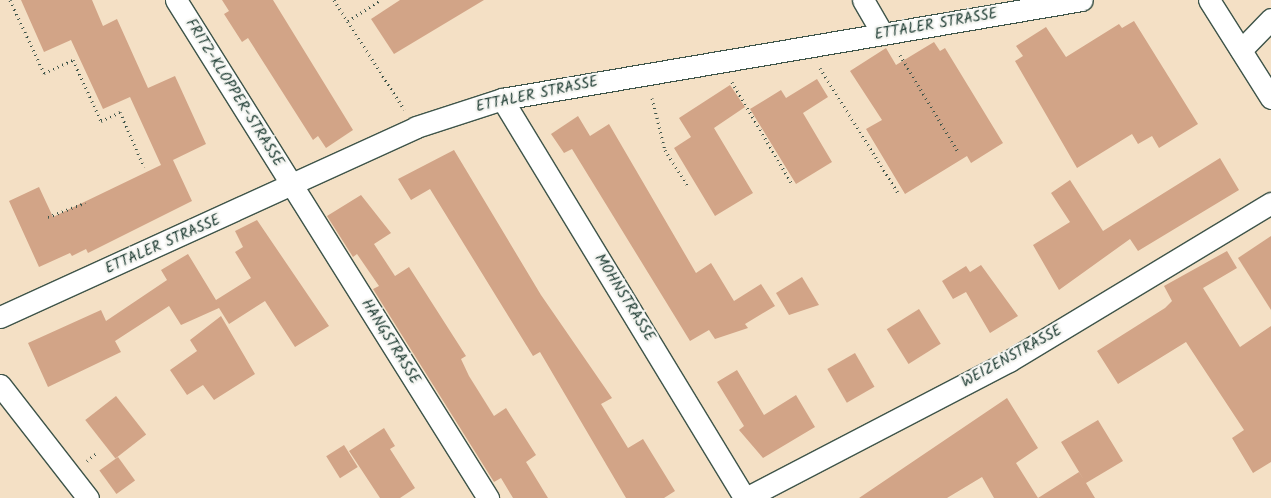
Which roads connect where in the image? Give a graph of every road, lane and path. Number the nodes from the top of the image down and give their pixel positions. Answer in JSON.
{"nodes":[{"id":1,"x":10,"y":0,"type":"edge"},
{"id":2,"x":176,"y":0,"type":"edge"},
{"id":3,"x":334,"y":0,"type":"edge"},
{"id":4,"x":380,"y":0,"type":"edge"},
{"id":5,"x":863,"y":0,"type":"edge"},
{"id":6,"x":1082,"y":0,"type":"edge"},
{"id":7,"x":1209,"y":0,"type":"edge"},
{"id":8,"x":1271,"y":19,"type":"edge"},
{"id":9,"x":348,"y":21,"type":"junction"},
{"id":10,"x":885,"y":33,"type":"junction"},
{"id":11,"x":808,"y":48,"type":"junction"},
{"id":12,"x":1241,"y":50,"type":"junction"},
{"id":13,"x":720,"y":62,"type":"junction"},
{"id":14,"x":646,"y":74,"type":"junction"},
{"id":15,"x":1271,"y":98,"type":"edge"},
{"id":16,"x":502,"y":99,"type":"junction"},
{"id":17,"x":416,"y":127,"type":"junction"},
{"id":18,"x":958,"y":150,"type":"dead end"},
{"id":19,"x":144,"y":167,"type":"dead end"},
{"id":20,"x":791,"y":182,"type":"dead end"},
{"id":21,"x":292,"y":186,"type":"junction"},
{"id":22,"x":688,"y":186,"type":"dead end"},
{"id":23,"x":898,"y":193,"type":"dead end"},
{"id":24,"x":85,"y":203,"type":"dead end"},
{"id":25,"x":1271,"y":203,"type":"edge"},
{"id":26,"x":48,"y":217,"type":"dead end"},
{"id":27,"x":0,"y":317,"type":"edge"},
{"id":28,"x":0,"y":385,"type":"edge"},
{"id":29,"x":88,"y":498,"type":"edge"},
{"id":30,"x":488,"y":498,"type":"edge"},
{"id":31,"x":746,"y":498,"type":"edge"}],
"edges":[{"from":1,"to":19,"type":"path"},
{"from":2,"to":21,"type":"street","name":"FRITZ-KLOPPER-STRASSE"},
{"from":3,"to":9,"type":"path"},
{"from":4,"to":9,"type":"path"},
{"from":5,"to":10,"type":"street"},
{"from":6,"to":10,"type":"street","name":"ETTALER STRASSE"},
{"from":7,"to":12,"type":"street"},
{"from":8,"to":12,"type":"street"},
{"from":9,"to":17,"type":"path"},
{"from":10,"to":11,"type":"street","name":"ETTALER STRASSE"},
{"from":10,"to":18,"type":"path"},
{"from":11,"to":13,"type":"street","name":"ETTALER STRASSE"},
{"from":11,"to":23,"type":"path"},
{"from":12,"to":15,"type":"street"},
{"from":13,"to":14,"type":"street","name":"ETTALER STRASSE"},
{"from":13,"to":20,"type":"path"},
{"from":14,"to":16,"type":"street","name":"ETTALER STRASSE"},
{"from":14,"to":22,"type":"path"},
{"from":16,"to":17,"type":"street","name":"ETTALER STRASSE"},
{"from":16,"to":31,"type":"street","name":"MOHNSTRASSE"},
{"from":17,"to":21,"type":"street","name":"ETTALER STRASSE"},
{"from":21,"to":27,"type":"street","name":"ETTALER STRASSE"},
{"from":21,"to":30,"type":"street","name":"HANGSTRASSE"},
{"from":24,"to":26,"type":"path"},
{"from":25,"to":31,"type":"street","name":"WEIZENSTRASSE"},
{"from":28,"to":29,"type":"street"}]}
